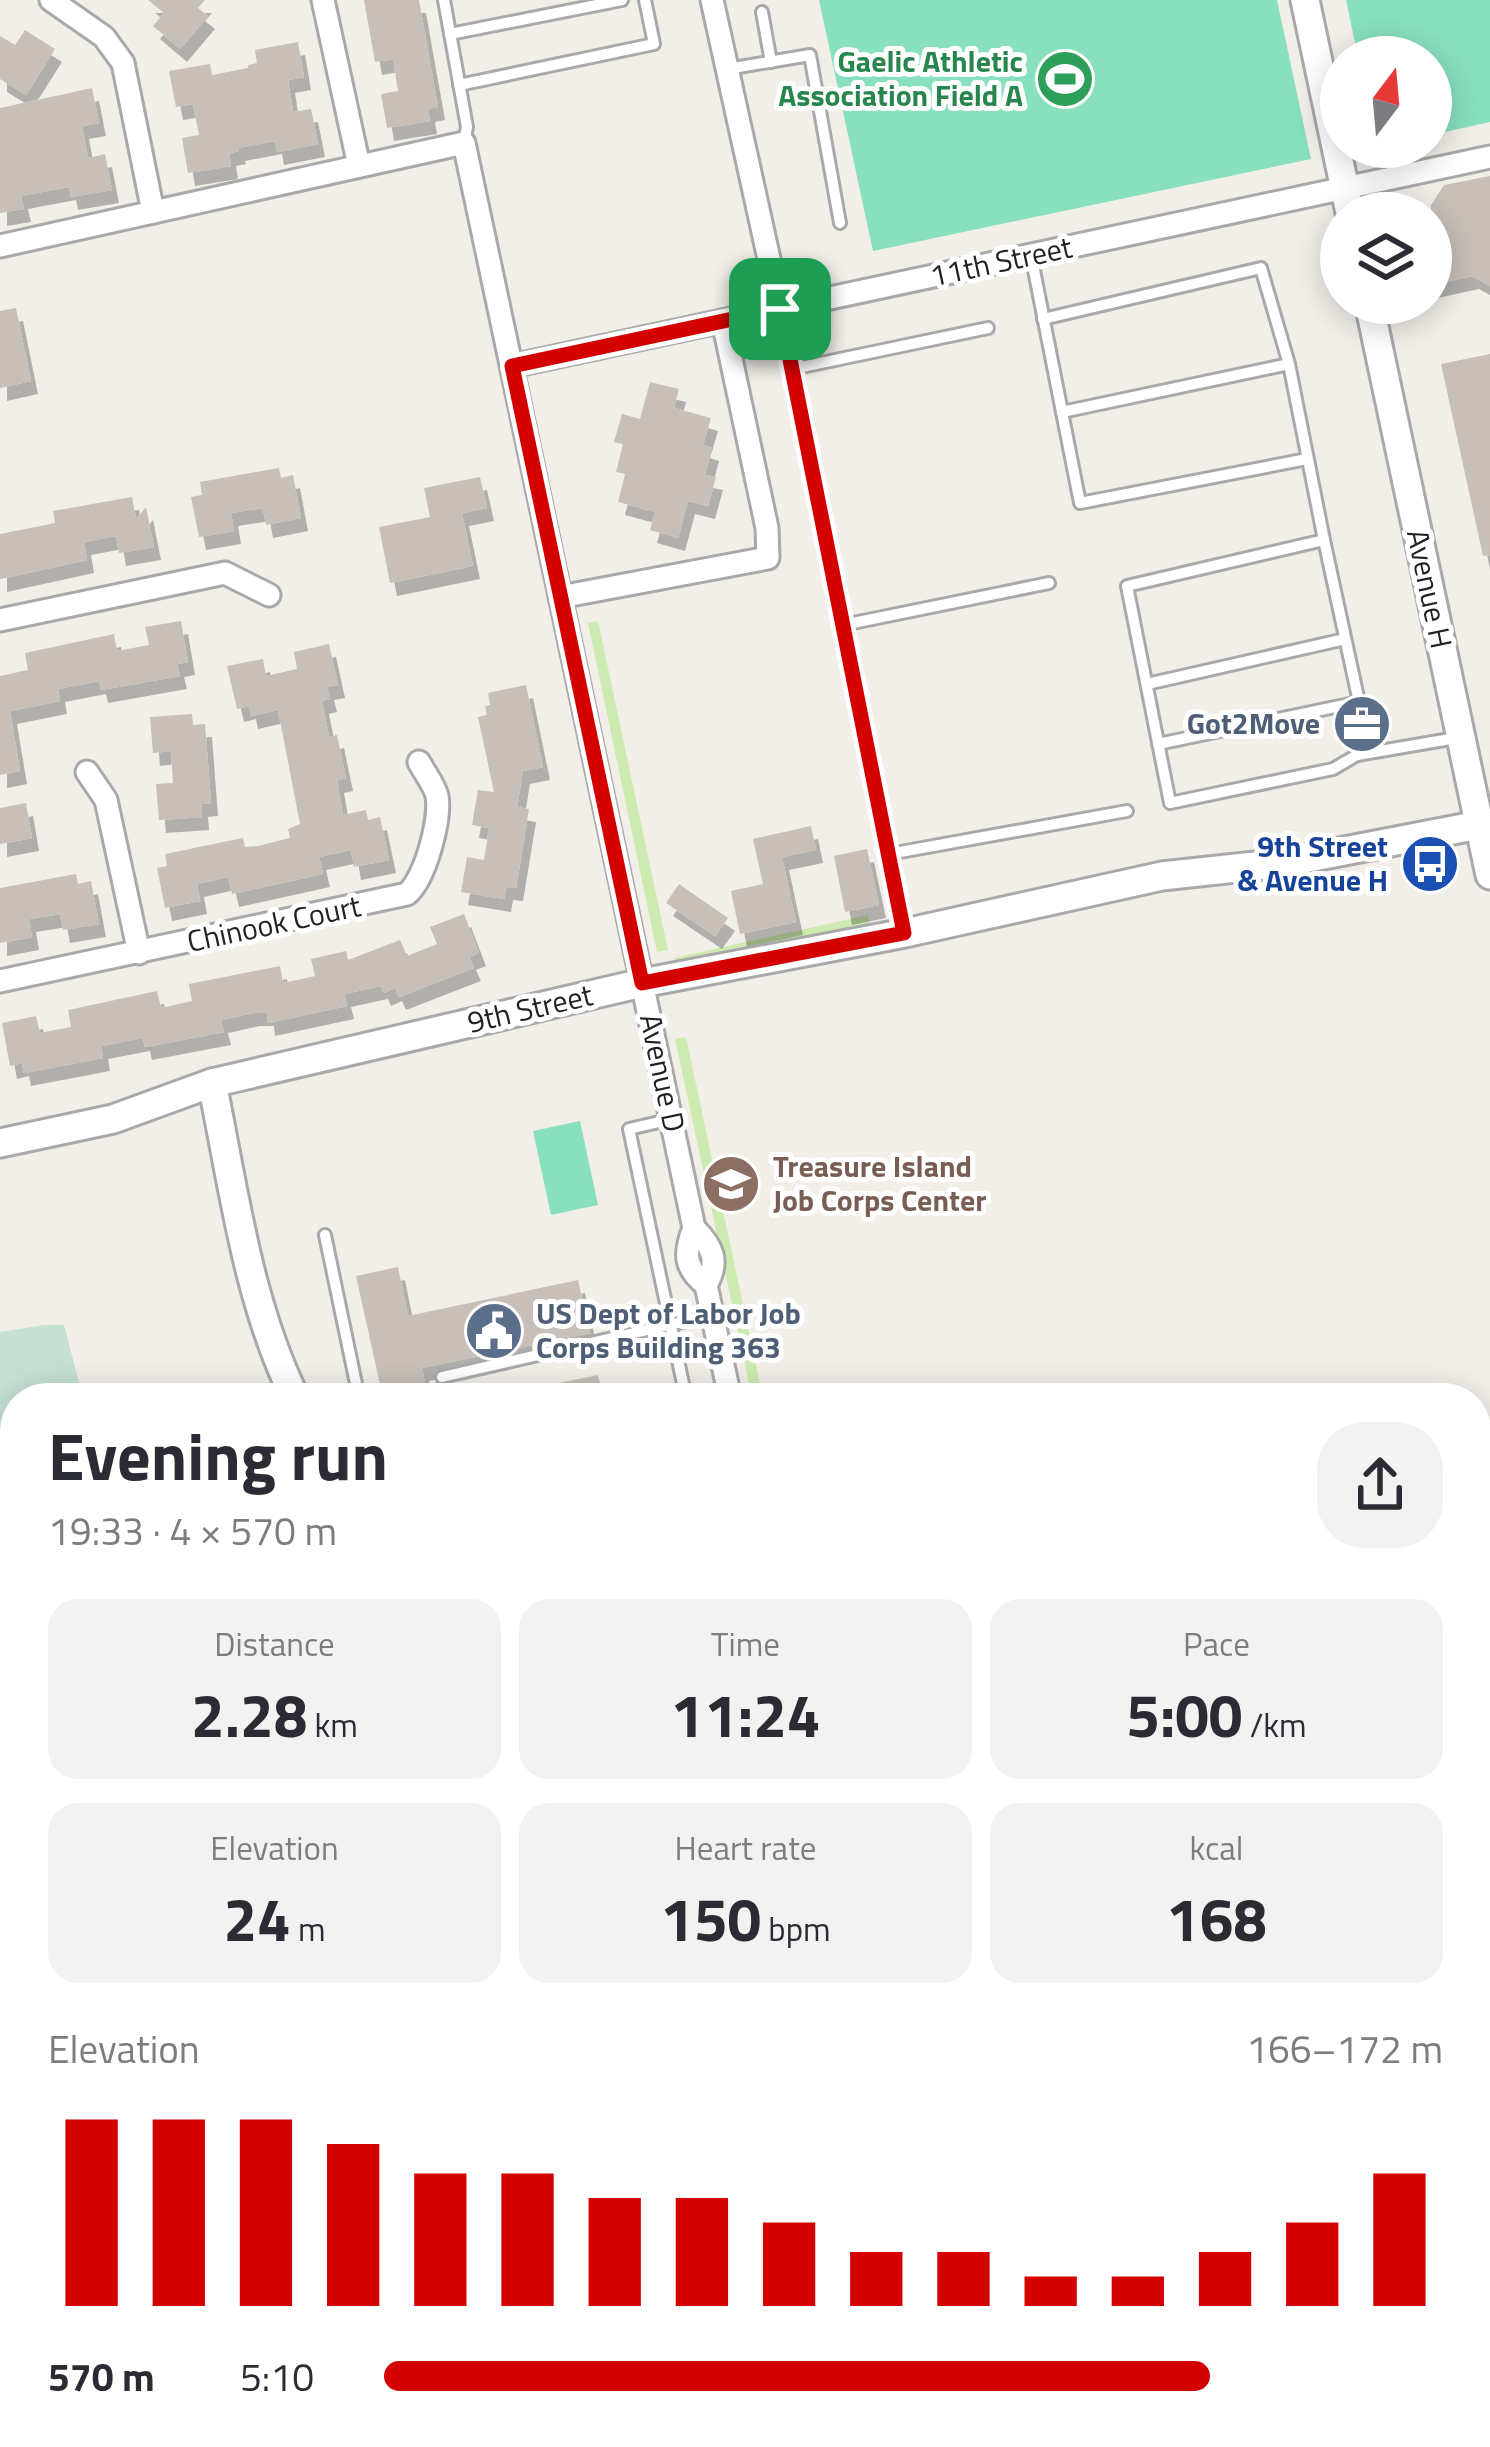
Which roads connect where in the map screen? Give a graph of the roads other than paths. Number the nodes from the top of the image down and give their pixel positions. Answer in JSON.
{"nodes":[{"id":1,"x":51,"y":0,"type":"edge"},
{"id":2,"x":323,"y":0,"type":"edge"},
{"id":3,"x":444,"y":0,"type":"edge"},
{"id":4,"x":622,"y":0,"type":"edge"},
{"id":5,"x":645,"y":0,"type":"edge"},
{"id":6,"x":712,"y":0,"type":"edge"},
{"id":7,"x":1305,"y":0,"type":"edge"},
{"id":8,"x":762,"y":11,"type":"dead end"},
{"id":9,"x":450,"y":34,"type":"junction"},
{"id":10,"x":771,"y":62,"type":"junction"},
{"id":11,"x":727,"y":69,"type":"junction"},
{"id":12,"x":459,"y":85,"type":"junction"},
{"id":13,"x":464,"y":143,"type":"junction"},
{"id":14,"x":1490,"y":157,"type":"edge"},
{"id":15,"x":358,"y":166,"type":"junction"},
{"id":16,"x":1345,"y":192,"type":"edge"},
{"id":17,"x":1376,"y":192,"type":"edge"},
{"id":18,"x":1320,"y":206,"type":"edge"},
{"id":19,"x":153,"y":212,"type":"junction"},
{"id":20,"x":840,"y":223,"type":"dead end"},
{"id":21,"x":0,"y":246,"type":"edge"},
{"id":22,"x":1030,"y":256,"type":"junction"},
{"id":23,"x":780,"y":309,"type":"junction"},
{"id":24,"x":1043,"y":319,"type":"junction"},
{"id":25,"x":723,"y":321,"type":"junction"},
{"id":26,"x":1373,"y":324,"type":"edge"},
{"id":27,"x":988,"y":328,"type":"dead end"},
{"id":28,"x":1289,"y":364,"type":"junction"},
{"id":29,"x":512,"y":366,"type":"junction"},
{"id":30,"x":792,"y":369,"type":"junction"},
{"id":31,"x":1062,"y":412,"type":"junction"},
{"id":32,"x":1307,"y":459,"type":"junction"},
{"id":33,"x":1324,"y":540,"type":"junction"},
{"id":34,"x":1049,"y":583,"type":"dead end"},
{"id":35,"x":268,"y":595,"type":"dead end"},
{"id":36,"x":560,"y":597,"type":"junction"},
{"id":37,"x":0,"y":620,"type":"edge"},
{"id":38,"x":843,"y":625,"type":"junction"},
{"id":39,"x":1346,"y":639,"type":"junction"},
{"id":40,"x":1147,"y":684,"type":"junction"},
{"id":41,"x":1359,"y":702,"type":"junction"},
{"id":42,"x":1461,"y":737,"type":"junction"},
{"id":43,"x":1158,"y":744,"type":"junction"},
{"id":44,"x":1357,"y":754,"type":"junction"},
{"id":45,"x":419,"y":762,"type":"dead end"},
{"id":46,"x":87,"y":772,"type":"dead end"},
{"id":47,"x":1127,"y":811,"type":"dead end"},
{"id":48,"x":1485,"y":824,"type":"edge"},
{"id":49,"x":889,"y":854,"type":"junction"},
{"id":50,"x":1490,"y":875,"type":"edge"},
{"id":51,"x":904,"y":933,"type":"junction"},
{"id":52,"x":139,"y":953,"type":"junction"},
{"id":53,"x":0,"y":981,"type":"edge"},
{"id":54,"x":642,"y":983,"type":"junction"},
{"id":55,"x":212,"y":1082,"type":"junction"},
{"id":56,"x":672,"y":1119,"type":"junction"},
{"id":57,"x":0,"y":1143,"type":"edge"},
{"id":58,"x":325,"y":1235,"type":"dead end"},
{"id":59,"x":713,"y":1315,"type":"junction"},
{"id":60,"x":671,"y":1325,"type":"junction"},
{"id":61,"x":442,"y":1377,"type":"dead end"},
{"id":62,"x":288,"y":1383,"type":"edge"},
{"id":63,"x":355,"y":1383,"type":"edge"},
{"id":64,"x":683,"y":1383,"type":"edge"},
{"id":65,"x":727,"y":1383,"type":"edge"}],
"edges":[{"from":1,"to":19,"type":"street"},
{"from":2,"to":15,"type":"street"},
{"from":3,"to":9,"type":"lane"},
{"from":4,"to":9,"type":"lane"},
{"from":5,"to":12,"type":"lane"},
{"from":6,"to":11,"type":"street"},
{"from":7,"to":16,"type":"street"},
{"from":8,"to":10,"type":"lane"},
{"from":9,"to":12,"type":"lane"},
{"from":10,"to":11,"type":"lane"},
{"from":10,"to":20,"type":"lane"},
{"from":11,"to":23,"type":"street"},
{"from":12,"to":13,"type":"lane"},
{"from":13,"to":15,"type":"street"},
{"from":13,"to":29,"type":"street","name":"Avenue D"},
{"from":14,"to":17,"type":"street","name":"11th Street"},
{"from":15,"to":19,"type":"street"},
{"from":18,"to":22,"type":"street","name":"11th Street"},
{"from":19,"to":21,"type":"street"},
{"from":22,"to":23,"type":"street","name":"11th Street"},
{"from":22,"to":24,"type":"lane"},
{"from":23,"to":25,"type":"street","name":"11th Street"},
{"from":23,"to":30,"type":"lane"},
{"from":24,"to":28,"type":"lane"},
{"from":24,"to":31,"type":"lane"},
{"from":25,"to":29,"type":"street","name":"11th Street"},
{"from":25,"to":36,"type":"street"},
{"from":26,"to":42,"type":"street","name":"Avenue H"},
{"from":27,"to":30,"type":"lane"},
{"from":28,"to":31,"type":"lane"},
{"from":28,"to":32,"type":"lane"},
{"from":29,"to":36,"type":"street","name":"Avenue D"},
{"from":30,"to":38,"type":"lane"},
{"from":31,"to":32,"type":"lane"},
{"from":32,"to":33,"type":"lane"},
{"from":33,"to":39,"type":"lane"},
{"from":33,"to":40,"type":"lane"},
{"from":34,"to":38,"type":"lane"},
{"from":35,"to":37,"type":"street"},
{"from":36,"to":54,"type":"street","name":"Avenue D"},
{"from":38,"to":49,"type":"lane"},
{"from":39,"to":40,"type":"lane"},
{"from":39,"to":41,"type":"lane"},
{"from":40,"to":43,"type":"lane"},
{"from":41,"to":43,"type":"lane"},
{"from":41,"to":44,"type":"lane"},
{"from":42,"to":44,"type":"lane"},
{"from":42,"to":48,"type":"street","name":"Avenue H"},
{"from":43,"to":44,"type":"lane"},
{"from":45,"to":52,"type":"street","name":"Chinook Court"},
{"from":46,"to":52,"type":"street"},
{"from":47,"to":49,"type":"lane"},
{"from":48,"to":50,"type":"street","name":"Avenue H"},
{"from":48,"to":51,"type":"street","name":"9th Street"},
{"from":49,"to":51,"type":"lane"},
{"from":51,"to":54,"type":"street","name":"9th Street"},
{"from":52,"to":53,"type":"street","name":"Chinook Court"},
{"from":54,"to":55,"type":"street","name":"9th Street"},
{"from":54,"to":56,"type":"street","name":"Avenue D"},
{"from":55,"to":57,"type":"street","name":"9th Street"},
{"from":55,"to":62,"type":"street"},
{"from":56,"to":59,"type":"street","name":"Avenue D"},
{"from":56,"to":60,"type":"lane"},
{"from":58,"to":63,"type":"lane"},
{"from":59,"to":60,"type":"lane"},
{"from":59,"to":65,"type":"street","name":"Avenue D"},
{"from":60,"to":61,"type":"lane"},
{"from":60,"to":64,"type":"lane"}]}
